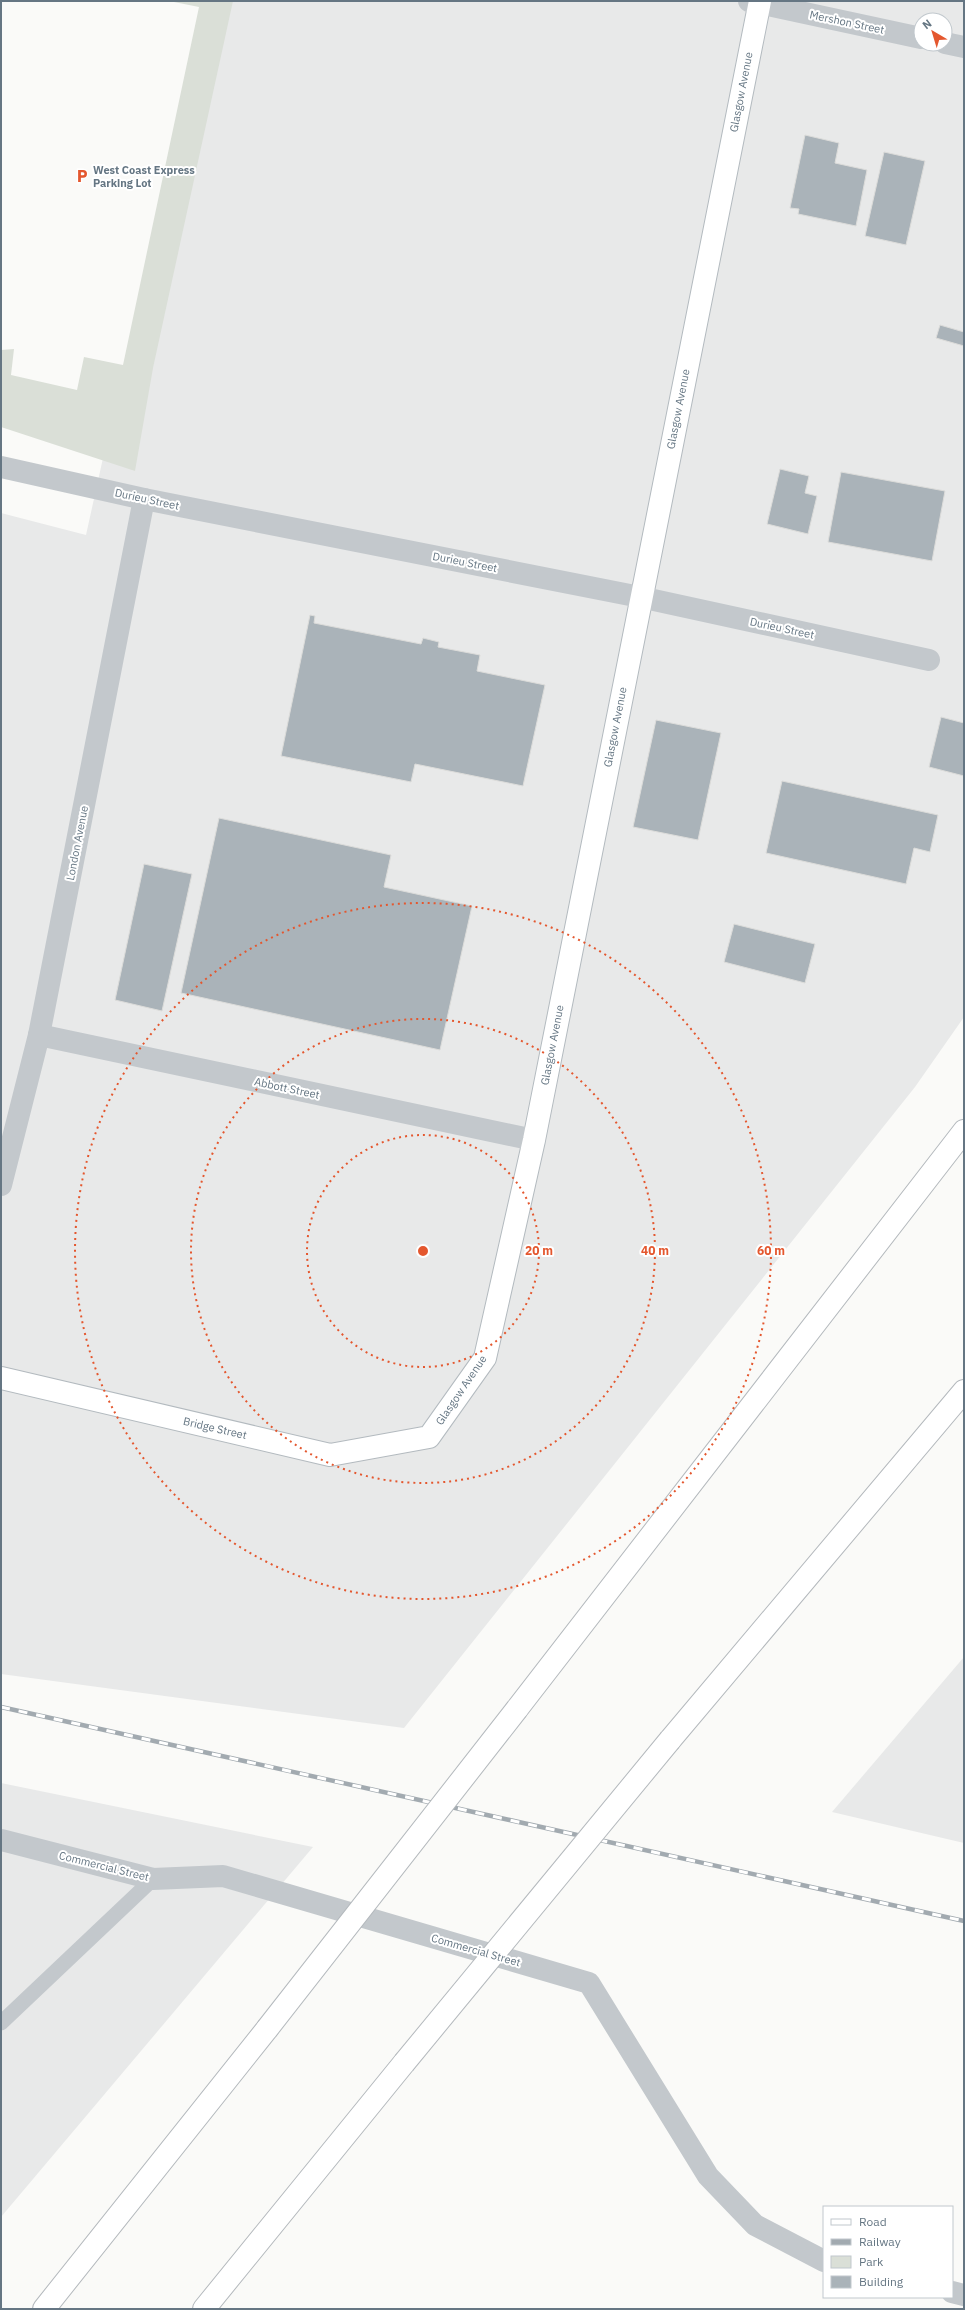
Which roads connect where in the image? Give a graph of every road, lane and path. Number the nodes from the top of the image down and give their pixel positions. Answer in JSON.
{"nodes":[{"id":1,"x":756,"y":2,"type":"edge"},
{"id":2,"x":913,"y":36,"type":"edge"},
{"id":3,"x":953,"y":45,"type":"edge"},
{"id":4,"x":964,"y":47,"type":"edge"},
{"id":5,"x":1,"y":467,"type":"edge"},
{"id":6,"x":144,"y":499,"type":"junction"},
{"id":7,"x":640,"y":597,"type":"junction"},
{"id":8,"x":929,"y":660,"type":"dead end"},
{"id":9,"x":39,"y":1035,"type":"junction"},
{"id":10,"x":964,"y":1131,"type":"edge"},
{"id":11,"x":534,"y":1140,"type":"junction"},
{"id":12,"x":1,"y":1185,"type":"edge"},
{"id":13,"x":1,"y":1378,"type":"edge"},
{"id":14,"x":964,"y":1391,"type":"edge"},
{"id":15,"x":430,"y":1437,"type":"joint"},
{"id":16,"x":1,"y":1840,"type":"edge"},
{"id":17,"x":153,"y":1879,"type":"junction"},
{"id":18,"x":1,"y":2023,"type":"edge"},
{"id":19,"x":823,"y":2260,"type":"edge"},
{"id":20,"x":953,"y":2292,"type":"edge"},
{"id":21,"x":964,"y":2295,"type":"edge"},
{"id":22,"x":44,"y":2309,"type":"edge"},
{"id":23,"x":204,"y":2309,"type":"edge"}],
"edges":[{"from":1,"to":2,"type":"street","name":"Mershon Street"},
{"from":1,"to":7,"type":"main road","name":"Glasgow Avenue"},
{"from":3,"to":4,"type":"street"},
{"from":5,"to":6,"type":"street","name":"Durieu Street"},
{"from":6,"to":7,"type":"street","name":"Durieu Street"},
{"from":6,"to":9,"type":"street","name":"London Avenue"},
{"from":7,"to":8,"type":"street","name":"Durieu Street"},
{"from":7,"to":11,"type":"main road","name":"Glasgow Avenue"},
{"from":9,"to":11,"type":"street","name":"Abbott Street"},
{"from":9,"to":12,"type":"street","name":"London Avenue"},
{"from":10,"to":22,"type":"main road","bridge":true},
{"from":11,"to":15,"type":"main road","name":"Glasgow Avenue"},
{"from":13,"to":15,"type":"main road","name":"Bridge Street"},
{"from":14,"to":23,"type":"main road","bridge":true},
{"from":16,"to":17,"type":"street","name":"Commercial Street"},
{"from":17,"to":18,"type":"lane"},
{"from":17,"to":19,"type":"street","name":"Commercial Street"},
{"from":20,"to":21,"type":"street"}]}
